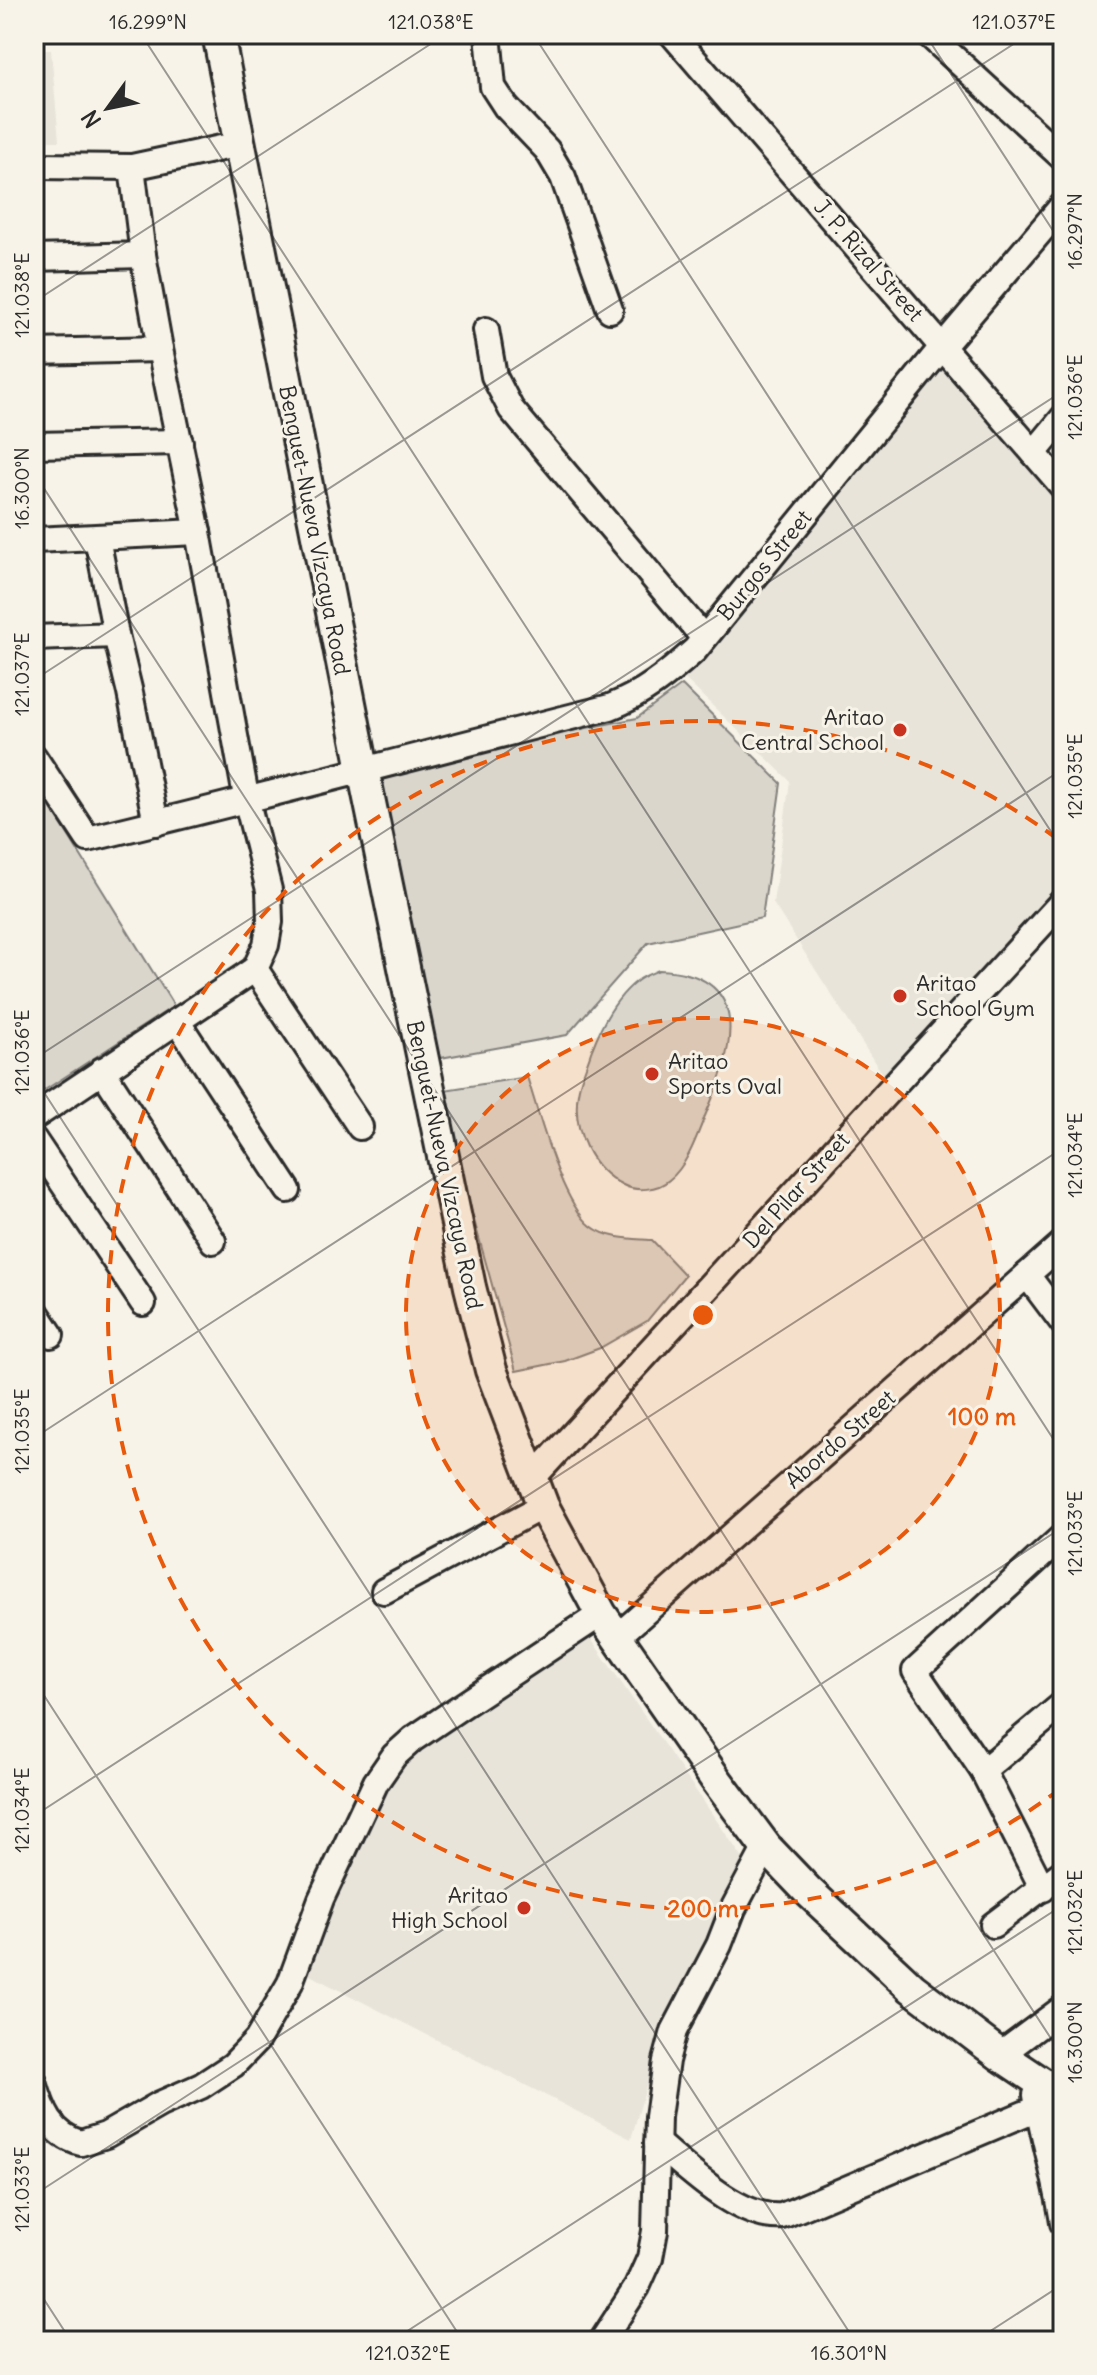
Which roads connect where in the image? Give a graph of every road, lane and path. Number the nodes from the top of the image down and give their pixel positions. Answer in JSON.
{"nodes":[{"id":1,"x":218,"y":34,"type":"edge"},
{"id":2,"x":488,"y":34,"type":"edge"},
{"id":3,"x":672,"y":34,"type":"edge"},
{"id":4,"x":928,"y":34,"type":"edge"},
{"id":5,"x":240,"y":144,"type":"junction"},
{"id":6,"x":1063,"y":158,"type":"edge"},
{"id":7,"x":34,"y":166,"type":"edge"},
{"id":8,"x":132,"y":167,"type":"junction"},
{"id":9,"x":1063,"y":205,"type":"edge"},
{"id":10,"x":143,"y":255,"type":"junction"},
{"id":11,"x":34,"y":258,"type":"edge"},
{"id":12,"x":610,"y":310,"type":"dead end"},
{"id":13,"x":486,"y":330,"type":"dead end"},
{"id":14,"x":943,"y":346,"type":"junction"},
{"id":15,"x":160,"y":349,"type":"junction"},
{"id":16,"x":34,"y":352,"type":"edge"},
{"id":17,"x":1063,"y":418,"type":"edge"},
{"id":18,"x":180,"y":442,"type":"junction"},
{"id":19,"x":34,"y":445,"type":"edge"},
{"id":20,"x":1034,"y":453,"type":"junction"},
{"id":21,"x":1063,"y":487,"type":"edge"},
{"id":22,"x":198,"y":532,"type":"junction"},
{"id":23,"x":97,"y":538,"type":"junction"},
{"id":24,"x":34,"y":540,"type":"edge"},
{"id":25,"x":116,"y":635,"type":"junction"},
{"id":26,"x":34,"y":638,"type":"edge"},
{"id":27,"x":704,"y":638,"type":"junction"},
{"id":28,"x":34,"y":757,"type":"edge"},
{"id":29,"x":363,"y":769,"type":"junction"},
{"id":30,"x":247,"y":802,"type":"junction"},
{"id":31,"x":156,"y":823,"type":"junction"},
{"id":32,"x":1063,"y":901,"type":"edge"},
{"id":33,"x":255,"y":969,"type":"junction"},
{"id":34,"x":177,"y":1021,"type":"junction"},
{"id":35,"x":102,"y":1070,"type":"junction"},
{"id":36,"x":34,"y":1117,"type":"edge"},
{"id":37,"x":360,"y":1127,"type":"dead end"},
{"id":38,"x":34,"y":1140,"type":"edge"},
{"id":39,"x":288,"y":1190,"type":"dead end"},
{"id":40,"x":213,"y":1241,"type":"dead end"},
{"id":41,"x":1063,"y":1243,"type":"edge"},
{"id":42,"x":1027,"y":1275,"type":"junction"},
{"id":43,"x":143,"y":1303,"type":"dead end"},
{"id":44,"x":34,"y":1309,"type":"edge"},
{"id":45,"x":1063,"y":1323,"type":"edge"},
{"id":46,"x":51,"y":1335,"type":"dead end"},
{"id":47,"x":537,"y":1493,"type":"junction"},
{"id":48,"x":1063,"y":1536,"type":"edge"},
{"id":49,"x":384,"y":1591,"type":"dead end"},
{"id":50,"x":609,"y":1625,"type":"junction"},
{"id":51,"x":1063,"y":1704,"type":"edge"},
{"id":52,"x":983,"y":1771,"type":"junction"},
{"id":53,"x":766,"y":1847,"type":"junction"},
{"id":54,"x":1063,"y":1872,"type":"edge"},
{"id":55,"x":1043,"y":1889,"type":"junction"},
{"id":56,"x":993,"y":1925,"type":"dead end"},
{"id":57,"x":1063,"y":2008,"type":"edge"},
{"id":58,"x":1000,"y":2055,"type":"junction"},
{"id":59,"x":34,"y":2082,"type":"edge"},
{"id":60,"x":1050,"y":2102,"type":"edge"},
{"id":61,"x":657,"y":2143,"type":"junction"},
{"id":62,"x":1063,"y":2223,"type":"edge"},
{"id":63,"x":602,"y":2341,"type":"edge"}],
"edges":[{"from":1,"to":5,"type":"main road","name":"Benguet-Nueva Vizcaya Road"},
{"from":2,"to":12,"type":"street"},
{"from":3,"to":14,"type":"street","name":"J. P. Rizal Street"},
{"from":4,"to":6,"type":"street"},
{"from":5,"to":8,"type":"street"},
{"from":5,"to":29,"type":"main road","name":"Benguet-Nueva Vizcaya Road"},
{"from":7,"to":8,"type":"street"},
{"from":8,"to":10,"type":"street"},
{"from":9,"to":14,"type":"street","name":"Burgos Street"},
{"from":10,"to":11,"type":"street"},
{"from":10,"to":15,"type":"street"},
{"from":13,"to":27,"type":"street"},
{"from":14,"to":20,"type":"street","name":"J. P. Rizal Street"},
{"from":14,"to":27,"type":"street","name":"Burgos Street"},
{"from":15,"to":16,"type":"street"},
{"from":15,"to":18,"type":"street"},
{"from":17,"to":20,"type":"street"},
{"from":18,"to":19,"type":"street"},
{"from":18,"to":22,"type":"street"},
{"from":20,"to":21,"type":"street","name":"J. P. Rizal Street"},
{"from":22,"to":23,"type":"street"},
{"from":22,"to":30,"type":"street"},
{"from":23,"to":24,"type":"street"},
{"from":23,"to":25,"type":"street"},
{"from":25,"to":26,"type":"street"},
{"from":25,"to":31,"type":"street"},
{"from":27,"to":29,"type":"street","name":"Burgos Street"},
{"from":28,"to":31,"type":"street","name":"Burgos Street"},
{"from":29,"to":30,"type":"street","name":"Burgos Street"},
{"from":29,"to":47,"type":"main road","name":"Benguet-Nueva Vizcaya Road"},
{"from":30,"to":31,"type":"street","name":"Burgos Street"},
{"from":30,"to":33,"type":"street"},
{"from":32,"to":47,"type":"street","name":"Del Pilar Street"},
{"from":33,"to":34,"type":"street"},
{"from":33,"to":37,"type":"street"},
{"from":34,"to":35,"type":"street"},
{"from":34,"to":39,"type":"street"},
{"from":35,"to":36,"type":"street"},
{"from":35,"to":40,"type":"street"},
{"from":38,"to":43,"type":"street"},
{"from":41,"to":42,"type":"street","name":"Abordo Street"},
{"from":42,"to":45,"type":"street"},
{"from":42,"to":50,"type":"street","name":"Abordo Street"},
{"from":44,"to":46,"type":"street"},
{"from":47,"to":49,"type":"street","name":"Del Pilar Street"},
{"from":47,"to":50,"type":"main road","name":"Benguet-Nueva Vizcaya Road"},
{"from":48,"to":52,"type":"street"},
{"from":50,"to":53,"type":"main road","name":"Benguet-Nueva Vizcaya Road"},
{"from":50,"to":59,"type":"street","name":"Abordo Street"},
{"from":51,"to":52,"type":"street"},
{"from":52,"to":55,"type":"street"},
{"from":53,"to":58,"type":"main road","name":"Benguet-Nueva Vizcaya Road"},
{"from":53,"to":61,"type":"street"},
{"from":54,"to":55,"type":"street"},
{"from":55,"to":56,"type":"street"},
{"from":57,"to":58,"type":"street"},
{"from":58,"to":60,"type":"main road","name":"Benguet-Nueva Vizcaya Road"},
{"from":60,"to":61,"type":"street"},
{"from":60,"to":62,"type":"street"},
{"from":61,"to":63,"type":"street"}]}
